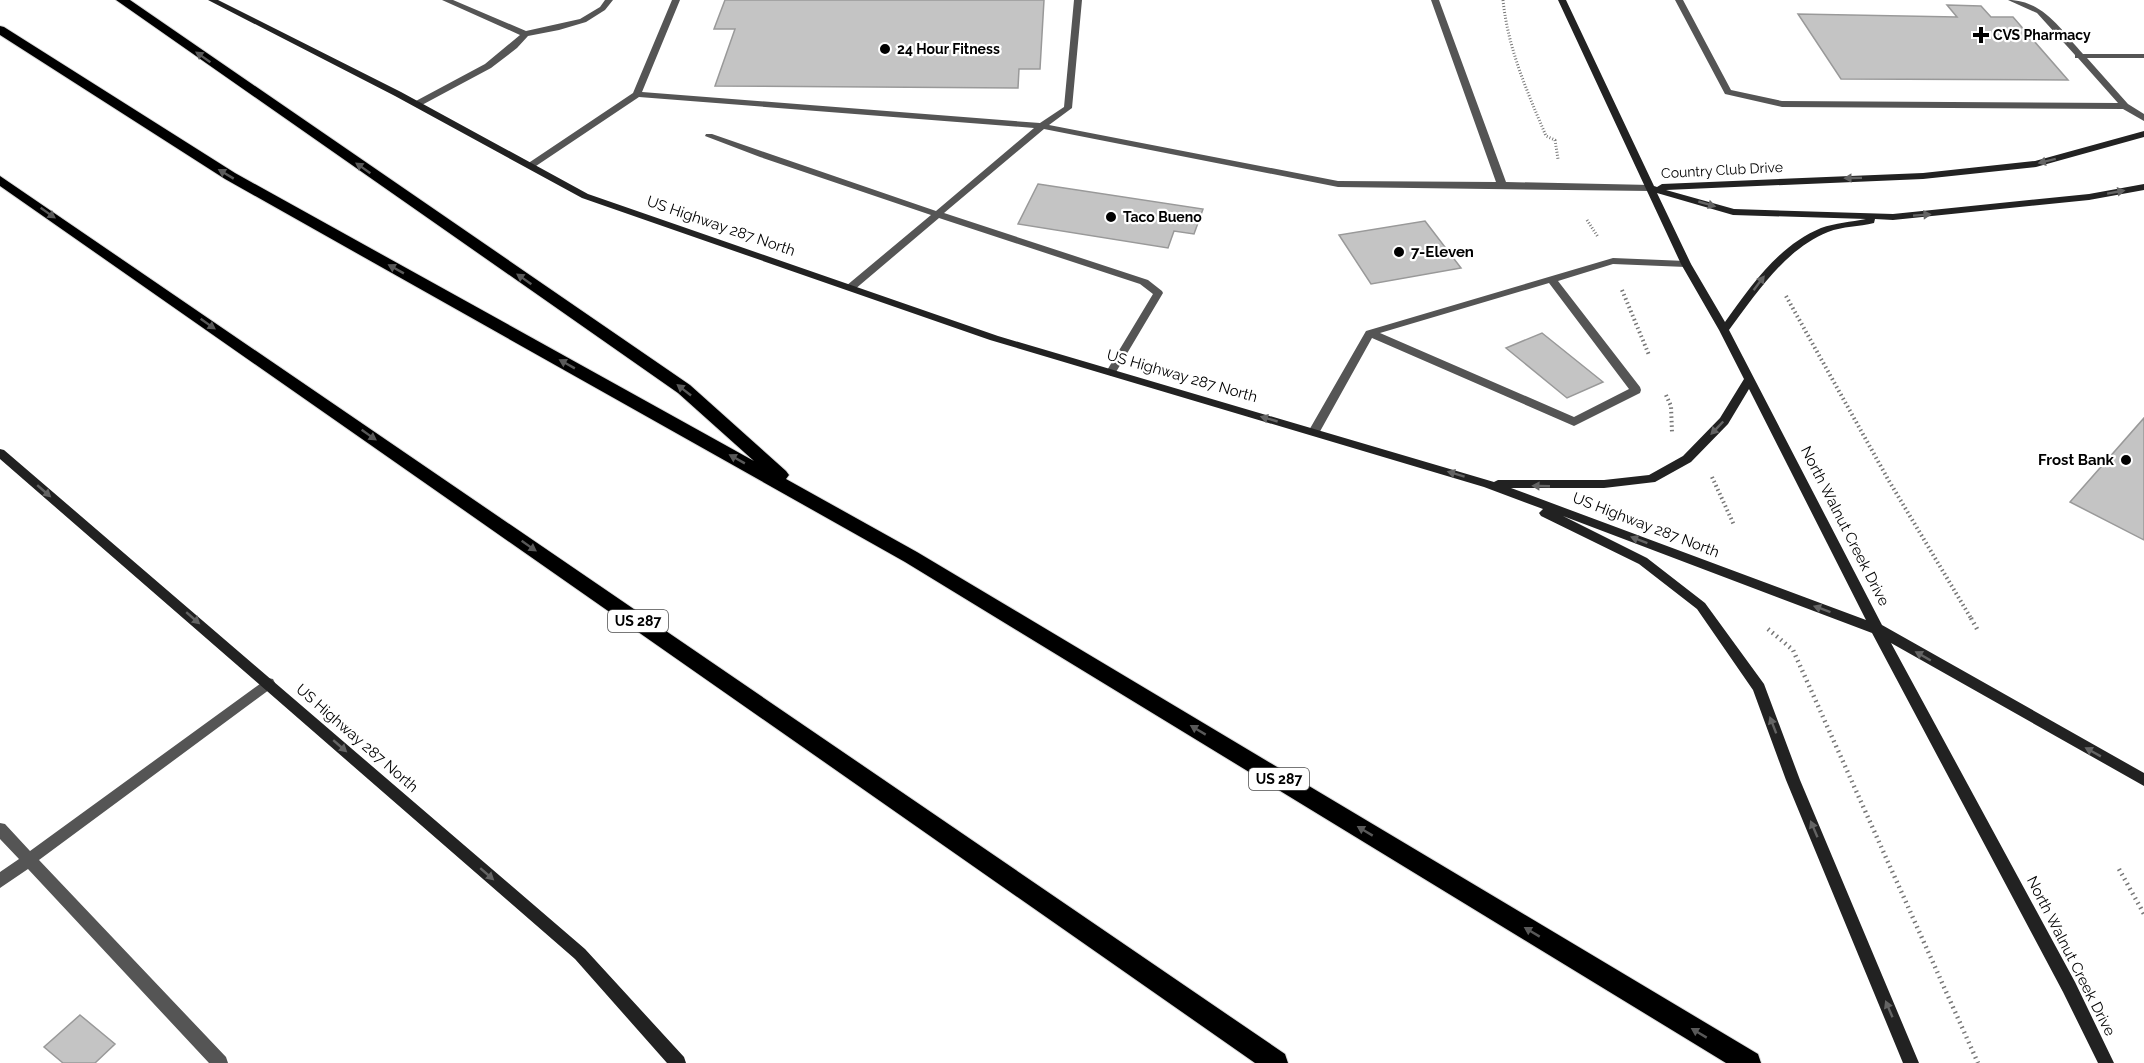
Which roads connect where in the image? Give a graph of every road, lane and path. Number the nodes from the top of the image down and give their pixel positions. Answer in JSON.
{"nodes":[{"id":1,"x":122,"y":0,"type":"edge"},
{"id":2,"x":212,"y":0,"type":"edge"},
{"id":3,"x":446,"y":0,"type":"edge"},
{"id":4,"x":609,"y":0,"type":"edge"},
{"id":5,"x":676,"y":0,"type":"edge"},
{"id":6,"x":1078,"y":0,"type":"edge"},
{"id":7,"x":1435,"y":0,"type":"edge"},
{"id":8,"x":1503,"y":0,"type":"edge"},
{"id":9,"x":1562,"y":0,"type":"edge"},
{"id":10,"x":1679,"y":0,"type":"edge"},
{"id":11,"x":2012,"y":0,"type":"edge"},
{"id":12,"x":0,"y":30,"type":"edge"},
{"id":13,"x":525,"y":34,"type":"junction"},
{"id":14,"x":2078,"y":56,"type":"junction"},
{"id":15,"x":2144,"y":56,"type":"edge"},
{"id":16,"x":637,"y":94,"type":"junction"},
{"id":17,"x":417,"y":104,"type":"junction"},
{"id":18,"x":2125,"y":106,"type":"junction"},
{"id":19,"x":2144,"y":118,"type":"edge"},
{"id":20,"x":1042,"y":126,"type":"junction"},
{"id":21,"x":2144,"y":134,"type":"edge"},
{"id":22,"x":709,"y":136,"type":"dead end"},
{"id":23,"x":1558,"y":164,"type":"dead end"},
{"id":24,"x":530,"y":166,"type":"junction"},
{"id":25,"x":0,"y":180,"type":"edge"},
{"id":26,"x":1502,"y":185,"type":"junction"},
{"id":27,"x":2144,"y":187,"type":"edge"},
{"id":28,"x":1651,"y":188,"type":"junction"},
{"id":29,"x":939,"y":214,"type":"junction"},
{"id":30,"x":1893,"y":217,"type":"junction"},
{"id":31,"x":1686,"y":264,"type":"junction"},
{"id":32,"x":1551,"y":279,"type":"junction"},
{"id":33,"x":850,"y":288,"type":"junction"},
{"id":34,"x":1784,"y":293,"type":"dead end"},
{"id":35,"x":1724,"y":330,"type":"junction"},
{"id":36,"x":1370,"y":333,"type":"junction"},
{"id":37,"x":1111,"y":372,"type":"junction"},
{"id":38,"x":1749,"y":379,"type":"junction"},
{"id":39,"x":1314,"y":432,"type":"junction"},
{"id":40,"x":0,"y":453,"type":"edge"},
{"id":41,"x":1488,"y":484,"type":"junction"},
{"id":42,"x":806,"y":498,"type":"junction"},
{"id":43,"x":1768,"y":629,"type":"dead end"},
{"id":44,"x":1877,"y":629,"type":"junction"},
{"id":45,"x":1977,"y":629,"type":"dead end"},
{"id":46,"x":268,"y":683,"type":"junction"},
{"id":47,"x":2144,"y":780,"type":"edge"},
{"id":48,"x":0,"y":829,"type":"edge"},
{"id":49,"x":27,"y":860,"type":"junction"},
{"id":50,"x":2119,"y":869,"type":"dead end"},
{"id":51,"x":0,"y":881,"type":"edge"},
{"id":52,"x":2144,"y":914,"type":"edge"},
{"id":53,"x":220,"y":1063,"type":"edge"},
{"id":54,"x":678,"y":1063,"type":"edge"},
{"id":55,"x":1276,"y":1063,"type":"edge"},
{"id":56,"x":1749,"y":1063,"type":"edge"},
{"id":57,"x":1911,"y":1063,"type":"edge"},
{"id":58,"x":1978,"y":1063,"type":"edge"},
{"id":59,"x":2106,"y":1063,"type":"edge"}],
"edges":[{"from":42,"to":1,"type":"highway","one_way":true},
{"from":2,"to":17,"type":"main road","name":"US Highway 287 North"},
{"from":3,"to":13,"type":"lane"},
{"from":4,"to":13,"type":"lane"},
{"from":5,"to":16,"type":"lane"},
{"from":6,"to":20,"type":"lane"},
{"from":7,"to":26,"type":"lane"},
{"from":8,"to":23,"type":"path"},
{"from":9,"to":28,"type":"main road","name":"North Walnut Creek Drive"},
{"from":10,"to":18,"type":"lane"},
{"from":11,"to":14,"type":"lane"},
{"from":42,"to":12,"type":"highway","number":"US 287","one_way":true},
{"from":13,"to":17,"type":"lane"},
{"from":14,"to":15,"type":"lane"},
{"from":14,"to":18,"type":"lane"},
{"from":16,"to":20,"type":"lane"},
{"from":16,"to":24,"type":"lane"},
{"from":17,"to":24,"type":"main road","name":"US Highway 287 North"},
{"from":18,"to":19,"type":"lane"},
{"from":20,"to":26,"type":"lane"},
{"from":20,"to":29,"type":"lane"},
{"from":21,"to":28,"type":"main road","name":"Country Club Drive","one_way":true},
{"from":22,"to":29,"type":"lane"},
{"from":24,"to":33,"type":"main road","name":"US Highway 287 North"},
{"from":25,"to":55,"type":"highway","number":"US 287","one_way":true},
{"from":26,"to":28,"type":"lane"},
{"from":30,"to":27,"type":"main road","name":"Country Club Drive","one_way":true},
{"from":28,"to":30,"type":"main road","name":"Country Club Drive","one_way":true},
{"from":28,"to":31,"type":"main road","name":"North Walnut Creek Drive"},
{"from":29,"to":33,"type":"lane"},
{"from":29,"to":37,"type":"lane"},
{"from":35,"to":30,"type":"main road","one_way":true},
{"from":31,"to":32,"type":"lane"},
{"from":31,"to":35,"type":"main road","name":"North Walnut Creek Drive"},
{"from":32,"to":36,"type":"lane"},
{"from":32,"to":36,"type":"lane"},
{"from":33,"to":37,"type":"main road","name":"US Highway 287 North"},
{"from":34,"to":45,"type":"path"},
{"from":35,"to":38,"type":"main road","name":"North Walnut Creek Drive"},
{"from":36,"to":39,"type":"lane"},
{"from":39,"to":37,"type":"main road","name":"US Highway 287 North","one_way":true},
{"from":38,"to":41,"type":"main road","one_way":true},
{"from":38,"to":44,"type":"main road","name":"North Walnut Creek Drive"},
{"from":41,"to":39,"type":"main road","name":"US Highway 287 North","one_way":true},
{"from":40,"to":46,"type":"main road","name":"US Highway 287 North","one_way":true},
{"from":44,"to":41,"type":"main road","name":"US Highway 287 North","one_way":true},
{"from":57,"to":41,"type":"main road","one_way":true},
{"from":56,"to":42,"type":"highway","number":"US 287","one_way":true},
{"from":43,"to":58,"type":"path"},
{"from":47,"to":44,"type":"main road","name":"US Highway 287 North","one_way":true},
{"from":44,"to":59,"type":"main road","name":"North Walnut Creek Drive"},
{"from":46,"to":49,"type":"lane"},
{"from":46,"to":54,"type":"main road","name":"US Highway 287 North","one_way":true},
{"from":48,"to":49,"type":"lane"},
{"from":49,"to":51,"type":"lane"},
{"from":49,"to":53,"type":"lane"},
{"from":50,"to":52,"type":"path"}]}
